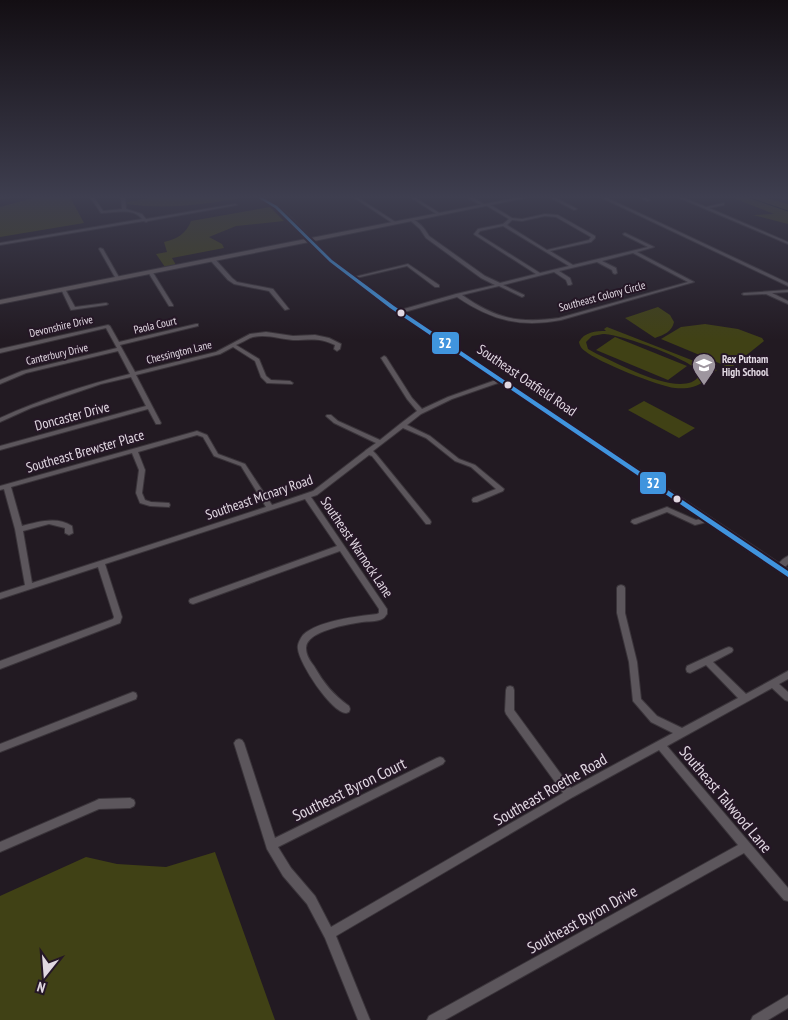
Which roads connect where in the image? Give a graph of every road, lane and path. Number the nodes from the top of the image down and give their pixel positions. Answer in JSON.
{"nodes":[{"id":1,"x":288,"y":245,"type":"edge"},
{"id":2,"x":315,"y":245,"type":"edge"},
{"id":3,"x":438,"y":245,"type":"edge"},
{"id":4,"x":493,"y":245,"type":"edge"},
{"id":5,"x":536,"y":245,"type":"edge"},
{"id":6,"x":575,"y":245,"type":"edge"},
{"id":7,"x":647,"y":245,"type":"edge"},
{"id":8,"x":703,"y":245,"type":"edge"},
{"id":9,"x":101,"y":249,"type":"dead end"},
{"id":10,"x":547,"y":251,"type":"junction"},
{"id":11,"x":634,"y":252,"type":"junction"},
{"id":12,"x":213,"y":260,"type":"junction"},
{"id":13,"x":599,"y":260,"type":"junction"},
{"id":14,"x":573,"y":267,"type":"junction"},
{"id":15,"x":150,"y":272,"type":"junction"},
{"id":16,"x":554,"y":272,"type":"junction"},
{"id":17,"x":615,"y":272,"type":"dead end"},
{"id":18,"x":540,"y":275,"type":"junction"},
{"id":19,"x":118,"y":278,"type":"junction"},
{"id":20,"x":352,"y":278,"type":"junction"},
{"id":21,"x":570,"y":284,"type":"dead end"},
{"id":22,"x":498,"y":285,"type":"junction"},
{"id":23,"x":788,"y":285,"type":"edge"},
{"id":24,"x":437,"y":286,"type":"dead end"},
{"id":25,"x":63,"y":289,"type":"junction"},
{"id":26,"x":788,"y":291,"type":"edge"},
{"id":27,"x":768,"y":292,"type":"junction"},
{"id":28,"x":744,"y":294,"type":"dead end"},
{"id":29,"x":458,"y":296,"type":"junction"},
{"id":30,"x":522,"y":296,"type":"dead end"},
{"id":31,"x":0,"y":302,"type":"edge"},
{"id":32,"x":788,"y":303,"type":"edge"},
{"id":33,"x":106,"y":304,"type":"dead end"},
{"id":34,"x":171,"y":305,"type":"dead end"},
{"id":35,"x":287,"y":309,"type":"dead end"},
{"id":36,"x":399,"y":312,"type":"junction"},
{"id":37,"x":196,"y":325,"type":"dead end"},
{"id":38,"x":119,"y":346,"type":"junction"},
{"id":39,"x":234,"y":346,"type":"junction"},
{"id":40,"x":337,"y":349,"type":"dead end"},
{"id":41,"x":0,"y":351,"type":"edge"},
{"id":42,"x":384,"y":358,"type":"dead end"},
{"id":43,"x":133,"y":374,"type":"junction"},
{"id":44,"x":0,"y":382,"type":"edge"},
{"id":45,"x":505,"y":382,"type":"junction"},
{"id":46,"x":290,"y":383,"type":"dead end"},
{"id":47,"x":150,"y":408,"type":"junction"},
{"id":48,"x":421,"y":412,"type":"junction"},
{"id":49,"x":329,"y":416,"type":"dead end"},
{"id":50,"x":0,"y":420,"type":"edge"},
{"id":51,"x":158,"y":422,"type":"dead end"},
{"id":52,"x":402,"y":425,"type":"junction"},
{"id":53,"x":380,"y":442,"type":"junction"},
{"id":54,"x":0,"y":448,"type":"edge"},
{"id":55,"x":134,"y":450,"type":"junction"},
{"id":56,"x":368,"y":451,"type":"junction"},
{"id":57,"x":3,"y":487,"type":"edge"},
{"id":58,"x":307,"y":496,"type":"junction"},
{"id":59,"x":475,"y":500,"type":"dead end"},
{"id":60,"x":167,"y":505,"type":"dead end"},
{"id":61,"x":270,"y":507,"type":"junction"},
{"id":62,"x":709,"y":519,"type":"junction"},
{"id":63,"x":428,"y":522,"type":"dead end"},
{"id":64,"x":634,"y":522,"type":"dead end"},
{"id":65,"x":19,"y":529,"type":"junction"},
{"id":66,"x":69,"y":533,"type":"dead end"},
{"id":67,"x":342,"y":548,"type":"junction"},
{"id":68,"x":788,"y":560,"type":"edge"},
{"id":69,"x":101,"y":563,"type":"junction"},
{"id":70,"x":784,"y":571,"type":"edge"},
{"id":71,"x":29,"y":587,"type":"junction"},
{"id":72,"x":621,"y":588,"type":"dead end"},
{"id":73,"x":0,"y":596,"type":"edge"},
{"id":74,"x":193,"y":601,"type":"dead end"},
{"id":75,"x":729,"y":650,"type":"dead end"},
{"id":76,"x":707,"y":661,"type":"junction"},
{"id":77,"x":0,"y":665,"type":"edge"},
{"id":78,"x":690,"y":669,"type":"dead end"},
{"id":79,"x":788,"y":675,"type":"edge"},
{"id":80,"x":773,"y":684,"type":"junction"},
{"id":81,"x":510,"y":690,"type":"dead end"},
{"id":82,"x":132,"y":696,"type":"dead end"},
{"id":83,"x":788,"y":697,"type":"edge"},
{"id":84,"x":745,"y":699,"type":"junction"},
{"id":85,"x":346,"y":709,"type":"dead end"},
{"id":86,"x":682,"y":733,"type":"junction"},
{"id":87,"x":239,"y":743,"type":"dead end"},
{"id":88,"x":660,"y":745,"type":"junction"},
{"id":89,"x":0,"y":748,"type":"edge"},
{"id":90,"x":440,"y":761,"type":"dead end"},
{"id":91,"x":570,"y":794,"type":"junction"},
{"id":92,"x":130,"y":802,"type":"dead end"},
{"id":93,"x":271,"y":845,"type":"junction"},
{"id":94,"x":746,"y":846,"type":"junction"},
{"id":95,"x":0,"y":847,"type":"edge"},
{"id":96,"x":788,"y":896,"type":"edge"},
{"id":97,"x":329,"y":934,"type":"junction"},
{"id":98,"x":788,"y":1001,"type":"edge"},
{"id":99,"x":364,"y":1020,"type":"edge"},
{"id":100,"x":433,"y":1020,"type":"edge"},
{"id":101,"x":757,"y":1020,"type":"edge"}],
"edges":[{"from":1,"to":12,"type":"main road"},
{"from":2,"to":20,"type":"main road","name":"Southeast Oatfield Road"},
{"from":3,"to":22,"type":"street"},
{"from":4,"to":18,"type":"street"},
{"from":5,"to":10,"type":"street"},
{"from":6,"to":10,"type":"street"},
{"from":7,"to":11,"type":"street"},
{"from":8,"to":23,"type":"street"},
{"from":9,"to":19,"type":"street"},
{"from":10,"to":14,"type":"street"},
{"from":11,"to":13,"type":"street"},
{"from":11,"to":29,"type":"street","name":"Southeast Colony Circle"},
{"from":12,"to":15,"type":"main road"},
{"from":12,"to":35,"type":"street"},
{"from":13,"to":14,"type":"street"},
{"from":13,"to":17,"type":"street"},
{"from":14,"to":16,"type":"street"},
{"from":15,"to":19,"type":"main road"},
{"from":15,"to":34,"type":"street"},
{"from":16,"to":18,"type":"street"},
{"from":16,"to":21,"type":"street"},
{"from":18,"to":22,"type":"street"},
{"from":19,"to":25,"type":"main road"},
{"from":20,"to":24,"type":"street"},
{"from":20,"to":36,"type":"main road","name":"Southeast Oatfield Road"},
{"from":22,"to":29,"type":"street"},
{"from":22,"to":30,"type":"street"},
{"from":25,"to":31,"type":"main road"},
{"from":25,"to":33,"type":"street"},
{"from":26,"to":27,"type":"street"},
{"from":27,"to":28,"type":"street"},
{"from":27,"to":32,"type":"street"},
{"from":29,"to":36,"type":"street"},
{"from":36,"to":45,"type":"main road","name":"Southeast Oatfield Road"},
{"from":37,"to":38,"type":"street","name":"Paola Court"},
{"from":38,"to":41,"type":"street","name":"Devonshire Drive"},
{"from":38,"to":43,"type":"street","name":"Devonshire Drive"},
{"from":38,"to":44,"type":"street","name":"Canterbury Drive"},
{"from":39,"to":40,"type":"street","name":"Chessington Lane"},
{"from":39,"to":43,"type":"street","name":"Chessington Lane"},
{"from":39,"to":46,"type":"street"},
{"from":42,"to":48,"type":"street"},
{"from":43,"to":47,"type":"street","name":"Devonshire Drive"},
{"from":43,"to":50,"type":"street","name":"Doncaster Drive"},
{"from":45,"to":48,"type":"street","name":"Southeast Mcnary Road"},
{"from":45,"to":62,"type":"main road","name":"Southeast Oatfield Road"},
{"from":47,"to":51,"type":"street","name":"Devonshire Drive"},
{"from":47,"to":54,"type":"street","name":"Doncaster Drive"},
{"from":48,"to":52,"type":"street","name":"Southeast Mcnary Road"},
{"from":49,"to":53,"type":"street"},
{"from":52,"to":53,"type":"street","name":"Southeast Mcnary Road"},
{"from":52,"to":59,"type":"street"},
{"from":53,"to":56,"type":"street","name":"Southeast Mcnary Road"},
{"from":55,"to":57,"type":"street","name":"Southeast Brewster Place"},
{"from":55,"to":60,"type":"street"},
{"from":55,"to":61,"type":"street","name":"Southeast Brewster Place"},
{"from":56,"to":58,"type":"street","name":"Southeast Mcnary Road"},
{"from":56,"to":63,"type":"street"},
{"from":57,"to":65,"type":"street"},
{"from":58,"to":61,"type":"street","name":"Southeast Mcnary Road"},
{"from":58,"to":67,"type":"street","name":"Southeast Warnock Lane"},
{"from":61,"to":69,"type":"street","name":"Southeast Mcnary Road"},
{"from":62,"to":64,"type":"street"},
{"from":62,"to":70,"type":"main road","name":"Southeast Oatfield Road"},
{"from":65,"to":66,"type":"street"},
{"from":65,"to":71,"type":"street"},
{"from":67,"to":74,"type":"street"},
{"from":67,"to":85,"type":"street","name":"Southeast Warnock Lane"},
{"from":68,"to":70,"type":"street"},
{"from":69,"to":71,"type":"street","name":"Southeast Mcnary Road"},
{"from":69,"to":77,"type":"street"},
{"from":71,"to":73,"type":"street","name":"Southeast Mcnary Road"},
{"from":72,"to":86,"type":"street"},
{"from":75,"to":76,"type":"street"},
{"from":76,"to":78,"type":"street"},
{"from":76,"to":84,"type":"street"},
{"from":79,"to":80,"type":"street","name":"Southeast Roethe Road"},
{"from":80,"to":83,"type":"street"},
{"from":80,"to":84,"type":"street","name":"Southeast Roethe Road"},
{"from":81,"to":91,"type":"street"},
{"from":82,"to":89,"type":"street"},
{"from":84,"to":86,"type":"street","name":"Southeast Roethe Road"},
{"from":86,"to":88,"type":"street","name":"Southeast Roethe Road"},
{"from":87,"to":93,"type":"street"},
{"from":88,"to":91,"type":"street","name":"Southeast Roethe Road"},
{"from":88,"to":94,"type":"street","name":"Southeast Talwood Lane"},
{"from":90,"to":93,"type":"street","name":"Southeast Byron Court"},
{"from":91,"to":97,"type":"street","name":"Southeast Roethe Road"},
{"from":92,"to":95,"type":"street"},
{"from":93,"to":97,"type":"street"},
{"from":94,"to":96,"type":"street","name":"Southeast Talwood Lane"},
{"from":94,"to":100,"type":"street","name":"Southeast Byron Drive"},
{"from":97,"to":99,"type":"street"},
{"from":98,"to":101,"type":"street"}]}
